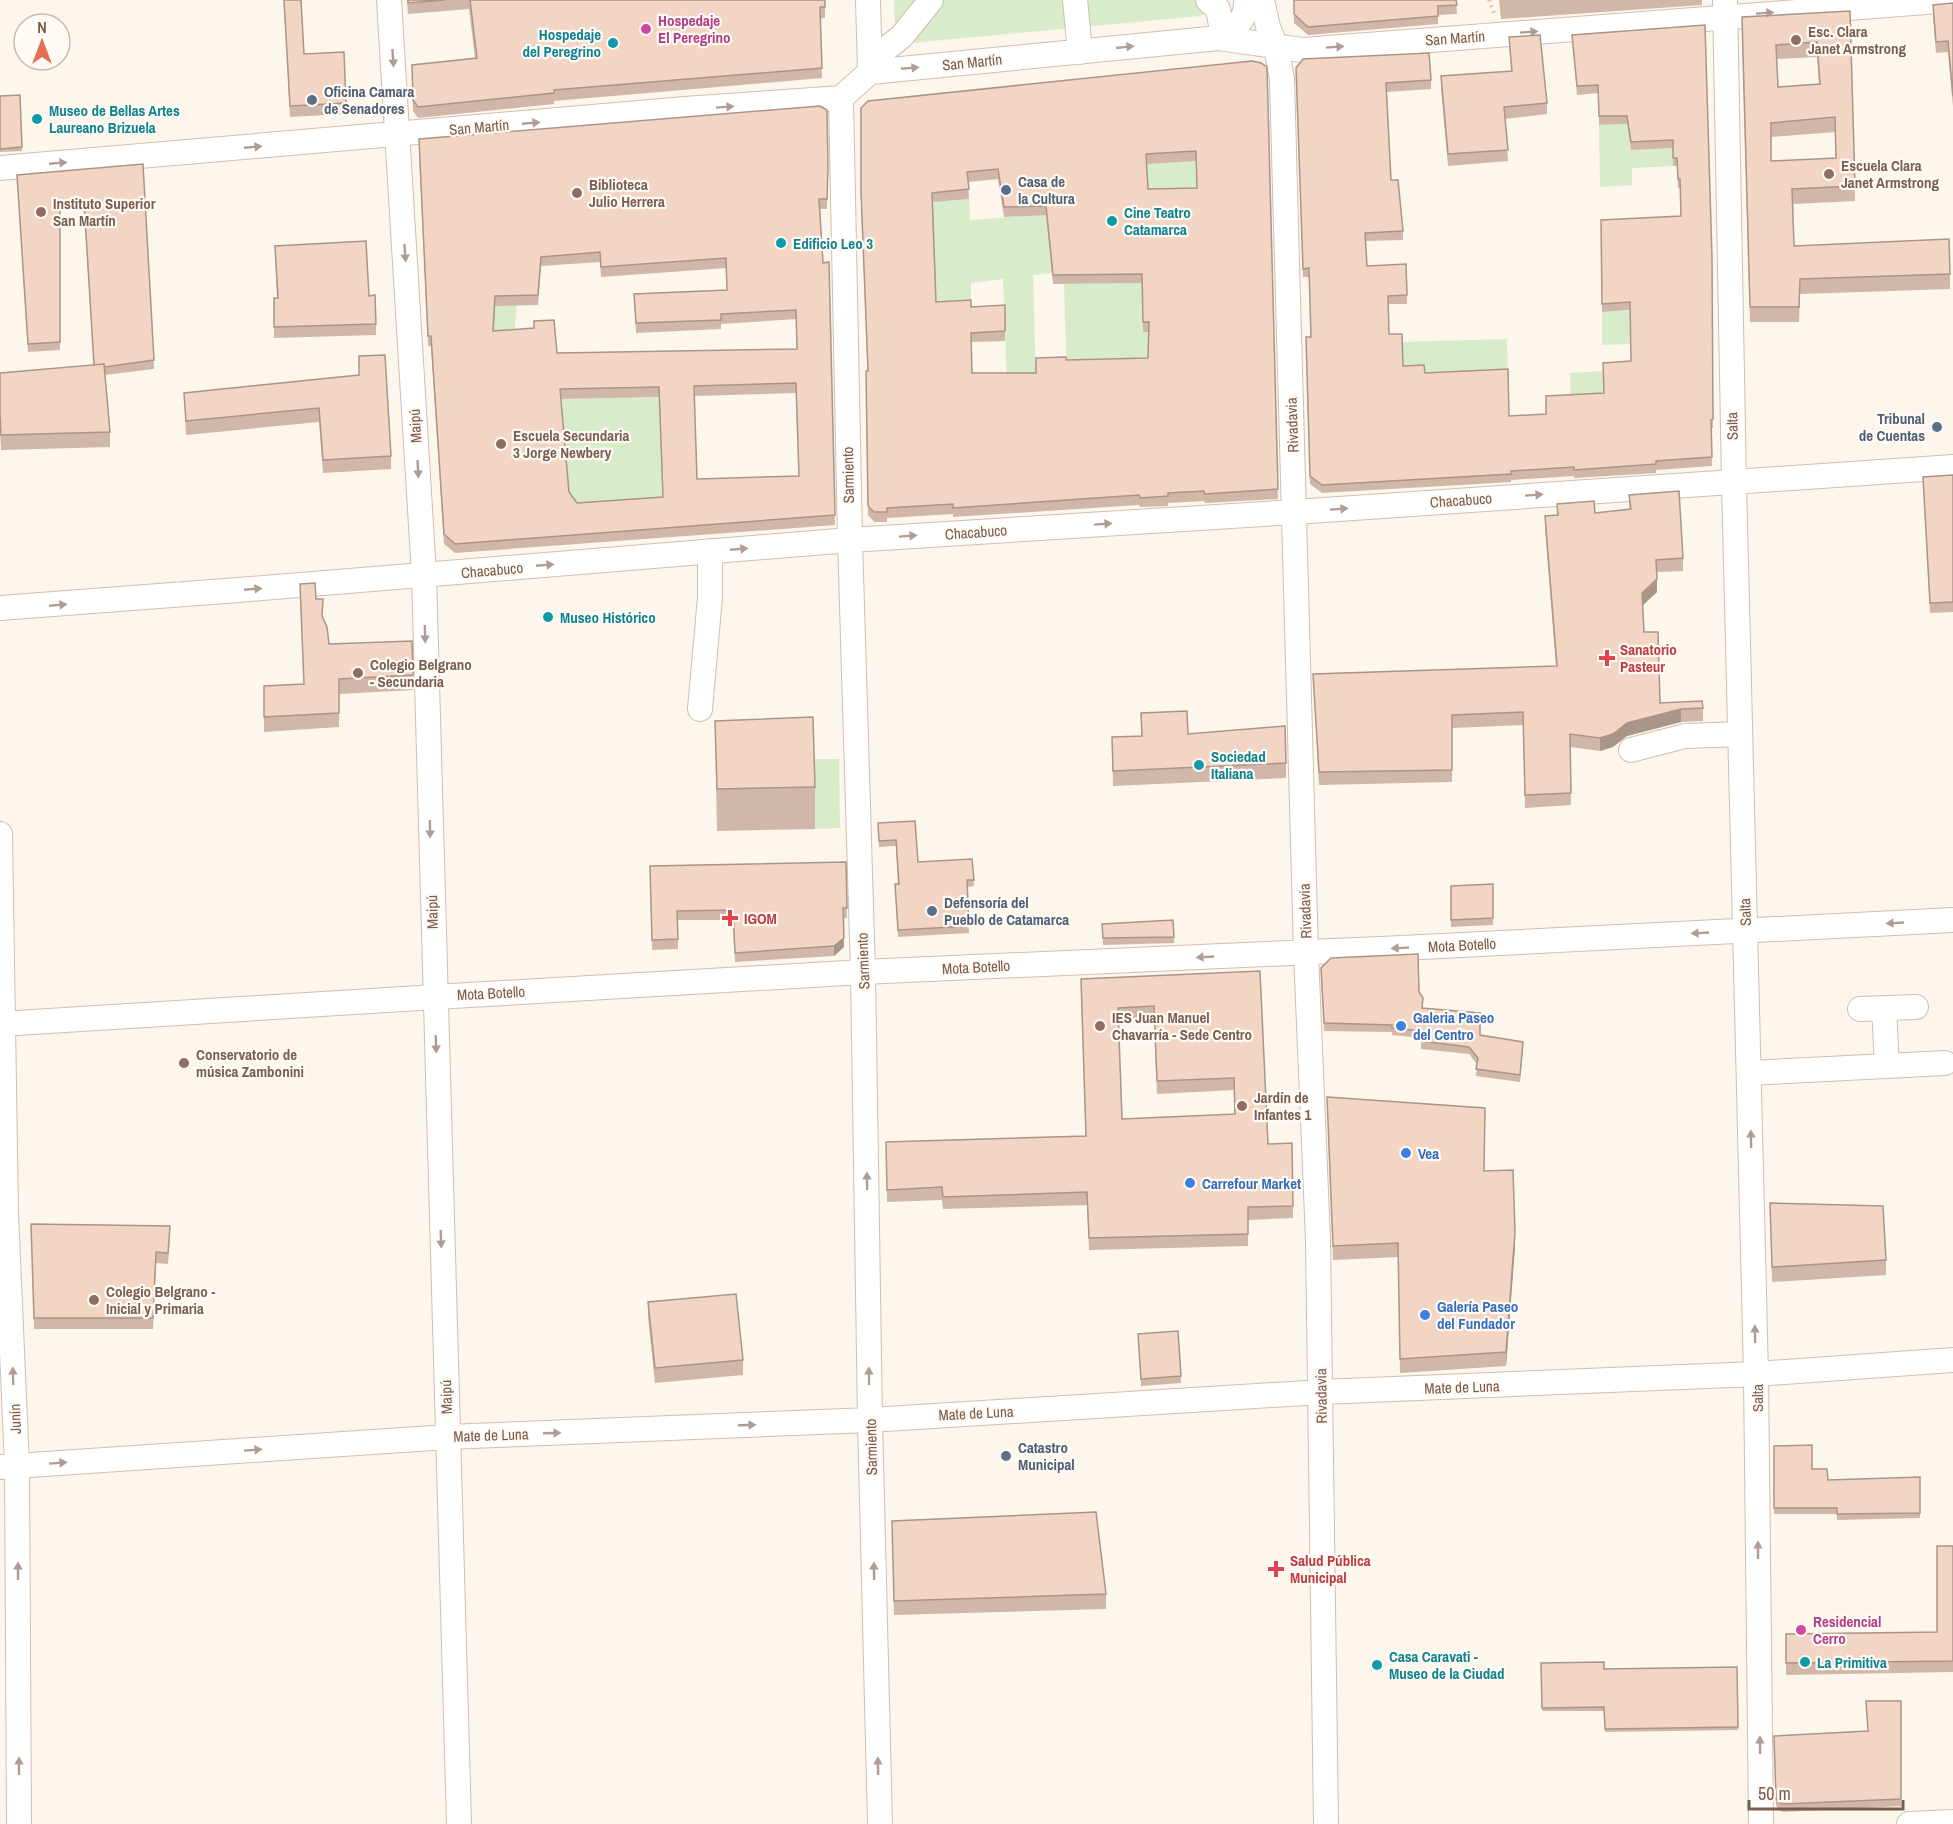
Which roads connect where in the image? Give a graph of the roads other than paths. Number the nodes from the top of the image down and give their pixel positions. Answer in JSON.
{"nodes":[{"id":1,"x":389,"y":0,"type":"edge"},
{"id":2,"x":867,"y":0,"type":"edge"},
{"id":3,"x":931,"y":0,"type":"edge"},
{"id":4,"x":1075,"y":0,"type":"edge"},
{"id":5,"x":1208,"y":0,"type":"edge"},
{"id":6,"x":1246,"y":0,"type":"edge"},
{"id":7,"x":1262,"y":0,"type":"edge"},
{"id":8,"x":1953,"y":0,"type":"edge"},
{"id":9,"x":1725,"y":8,"type":"edge"},
{"id":10,"x":1220,"y":31,"type":"junction"},
{"id":11,"x":1276,"y":47,"type":"junction"},
{"id":12,"x":887,"y":48,"type":"dead end"},
{"id":13,"x":1080,"y":52,"type":"junction"},
{"id":14,"x":870,"y":72,"type":"junction"},
{"id":15,"x":841,"y":98,"type":"junction"},
{"id":16,"x":397,"y":134,"type":"junction"},
{"id":17,"x":0,"y":168,"type":"edge"},
{"id":18,"x":1953,"y":467,"type":"edge"},
{"id":19,"x":1734,"y":482,"type":"junction"},
{"id":20,"x":1295,"y":512,"type":"junction"},
{"id":21,"x":850,"y":540,"type":"junction"},
{"id":22,"x":710,"y":551,"type":"junction"},
{"id":23,"x":424,"y":575,"type":"junction"},
{"id":24,"x":0,"y":608,"type":"edge"},
{"id":25,"x":700,"y":709,"type":"dead end"},
{"id":26,"x":1740,"y":734,"type":"junction"},
{"id":27,"x":1631,"y":750,"type":"dead end"},
{"id":28,"x":0,"y":834,"type":"edge"},
{"id":29,"x":1953,"y":920,"type":"edge"},
{"id":30,"x":1745,"y":930,"type":"junction"},
{"id":31,"x":1306,"y":953,"type":"junction"},
{"id":32,"x":863,"y":972,"type":"junction"},
{"id":33,"x":435,"y":997,"type":"junction"},
{"id":34,"x":1916,"y":1007,"type":"dead end"},
{"id":35,"x":1884,"y":1008,"type":"junction"},
{"id":36,"x":1860,"y":1009,"type":"dead end"},
{"id":37,"x":2,"y":1024,"type":"edge"},
{"id":38,"x":1945,"y":1063,"type":"dead end"},
{"id":39,"x":1887,"y":1066,"type":"junction"},
{"id":40,"x":1749,"y":1073,"type":"junction"},
{"id":41,"x":1953,"y":1360,"type":"edge"},
{"id":42,"x":1756,"y":1374,"type":"junction"},
{"id":43,"x":1321,"y":1392,"type":"junction"},
{"id":44,"x":870,"y":1419,"type":"junction"},
{"id":45,"x":447,"y":1437,"type":"junction"},
{"id":46,"x":8,"y":1467,"type":"edge"},
{"id":47,"x":1953,"y":1822,"type":"edge"},
{"id":48,"x":19,"y":1824,"type":"edge"},
{"id":49,"x":459,"y":1824,"type":"edge"},
{"id":50,"x":880,"y":1824,"type":"edge"},
{"id":51,"x":1326,"y":1824,"type":"edge"},
{"id":52,"x":1761,"y":1824,"type":"edge"},
{"id":53,"x":1909,"y":1824,"type":"edge"}],
"edges":[{"from":1,"to":16,"type":"street","name":"Maipú","one_way":true},
{"from":2,"to":14,"type":"street"},
{"from":3,"to":12,"type":"street"},
{"from":4,"to":13,"type":"street"},
{"from":5,"to":10,"type":"street"},
{"from":6,"to":10,"type":"street"},
{"from":7,"to":11,"type":"street","name":"Rivadavia"},
{"from":9,"to":8,"type":"street","name":"San Martín","one_way":true},
{"from":11,"to":9,"type":"street","name":"San Martín","one_way":true},
{"from":9,"to":19,"type":"street","name":"Salta"},
{"from":10,"to":11,"type":"street","name":"San Martín"},
{"from":13,"to":10,"type":"street","name":"San Martín","one_way":true},
{"from":11,"to":20,"type":"street","name":"Rivadavia"},
{"from":14,"to":13,"type":"street","name":"San Martín","one_way":true},
{"from":14,"to":15,"type":"street"},
{"from":16,"to":15,"type":"street","name":"San Martín","one_way":true},
{"from":15,"to":21,"type":"street","name":"Sarmiento"},
{"from":17,"to":16,"type":"street","name":"San Martín","one_way":true},
{"from":16,"to":23,"type":"street","name":"Maipú","one_way":true},
{"from":18,"to":19,"type":"street","name":"Chacabuco"},
{"from":20,"to":19,"type":"street","name":"Chacabuco","one_way":true},
{"from":19,"to":26,"type":"street","name":"Salta"},
{"from":21,"to":20,"type":"street","name":"Chacabuco","one_way":true},
{"from":20,"to":31,"type":"street","name":"Rivadavia"},
{"from":22,"to":21,"type":"street","name":"Chacabuco","one_way":true},
{"from":21,"to":32,"type":"street","name":"Sarmiento"},
{"from":23,"to":22,"type":"street","name":"Chacabuco","one_way":true},
{"from":22,"to":25,"type":"street"},
{"from":24,"to":23,"type":"street","name":"Chacabuco","one_way":true},
{"from":23,"to":33,"type":"street","name":"Maipú","one_way":true},
{"from":26,"to":27,"type":"street"},
{"from":26,"to":30,"type":"street","name":"Salta"},
{"from":28,"to":37,"type":"street","name":"Junín"},
{"from":29,"to":30,"type":"street","name":"Mota Botello","one_way":true},
{"from":30,"to":31,"type":"street","name":"Mota Botello","one_way":true},
{"from":30,"to":40,"type":"street","name":"Salta"},
{"from":31,"to":32,"type":"street","name":"Mota Botello","one_way":true},
{"from":31,"to":43,"type":"street","name":"Rivadavia"},
{"from":32,"to":33,"type":"street","name":"Mota Botello"},
{"from":44,"to":32,"type":"street","name":"Sarmiento","one_way":true},
{"from":33,"to":37,"type":"street","name":"Mota Botello"},
{"from":33,"to":45,"type":"street","name":"Maipú","one_way":true},
{"from":34,"to":35,"type":"street"},
{"from":35,"to":36,"type":"street"},
{"from":35,"to":39,"type":"street"},
{"from":46,"to":37,"type":"street","name":"Junín","one_way":true},
{"from":38,"to":39,"type":"street"},
{"from":39,"to":40,"type":"street"},
{"from":42,"to":40,"type":"street","name":"Salta","one_way":true},
{"from":41,"to":42,"type":"street","name":"Mate de Luna"},
{"from":42,"to":43,"type":"street","name":"Mate de Luna"},
{"from":52,"to":42,"type":"street","name":"Salta","one_way":true},
{"from":43,"to":44,"type":"street","name":"Mate de Luna"},
{"from":43,"to":51,"type":"street","name":"Rivadavia"},
{"from":45,"to":44,"type":"street","name":"Mate de Luna","one_way":true},
{"from":50,"to":44,"type":"street","name":"Sarmiento","one_way":true},
{"from":46,"to":45,"type":"street","name":"Mate de Luna","one_way":true},
{"from":45,"to":49,"type":"street","name":"Maipú"},
{"from":48,"to":46,"type":"street","name":"Junín","one_way":true},
{"from":47,"to":53,"type":"street"}]}
